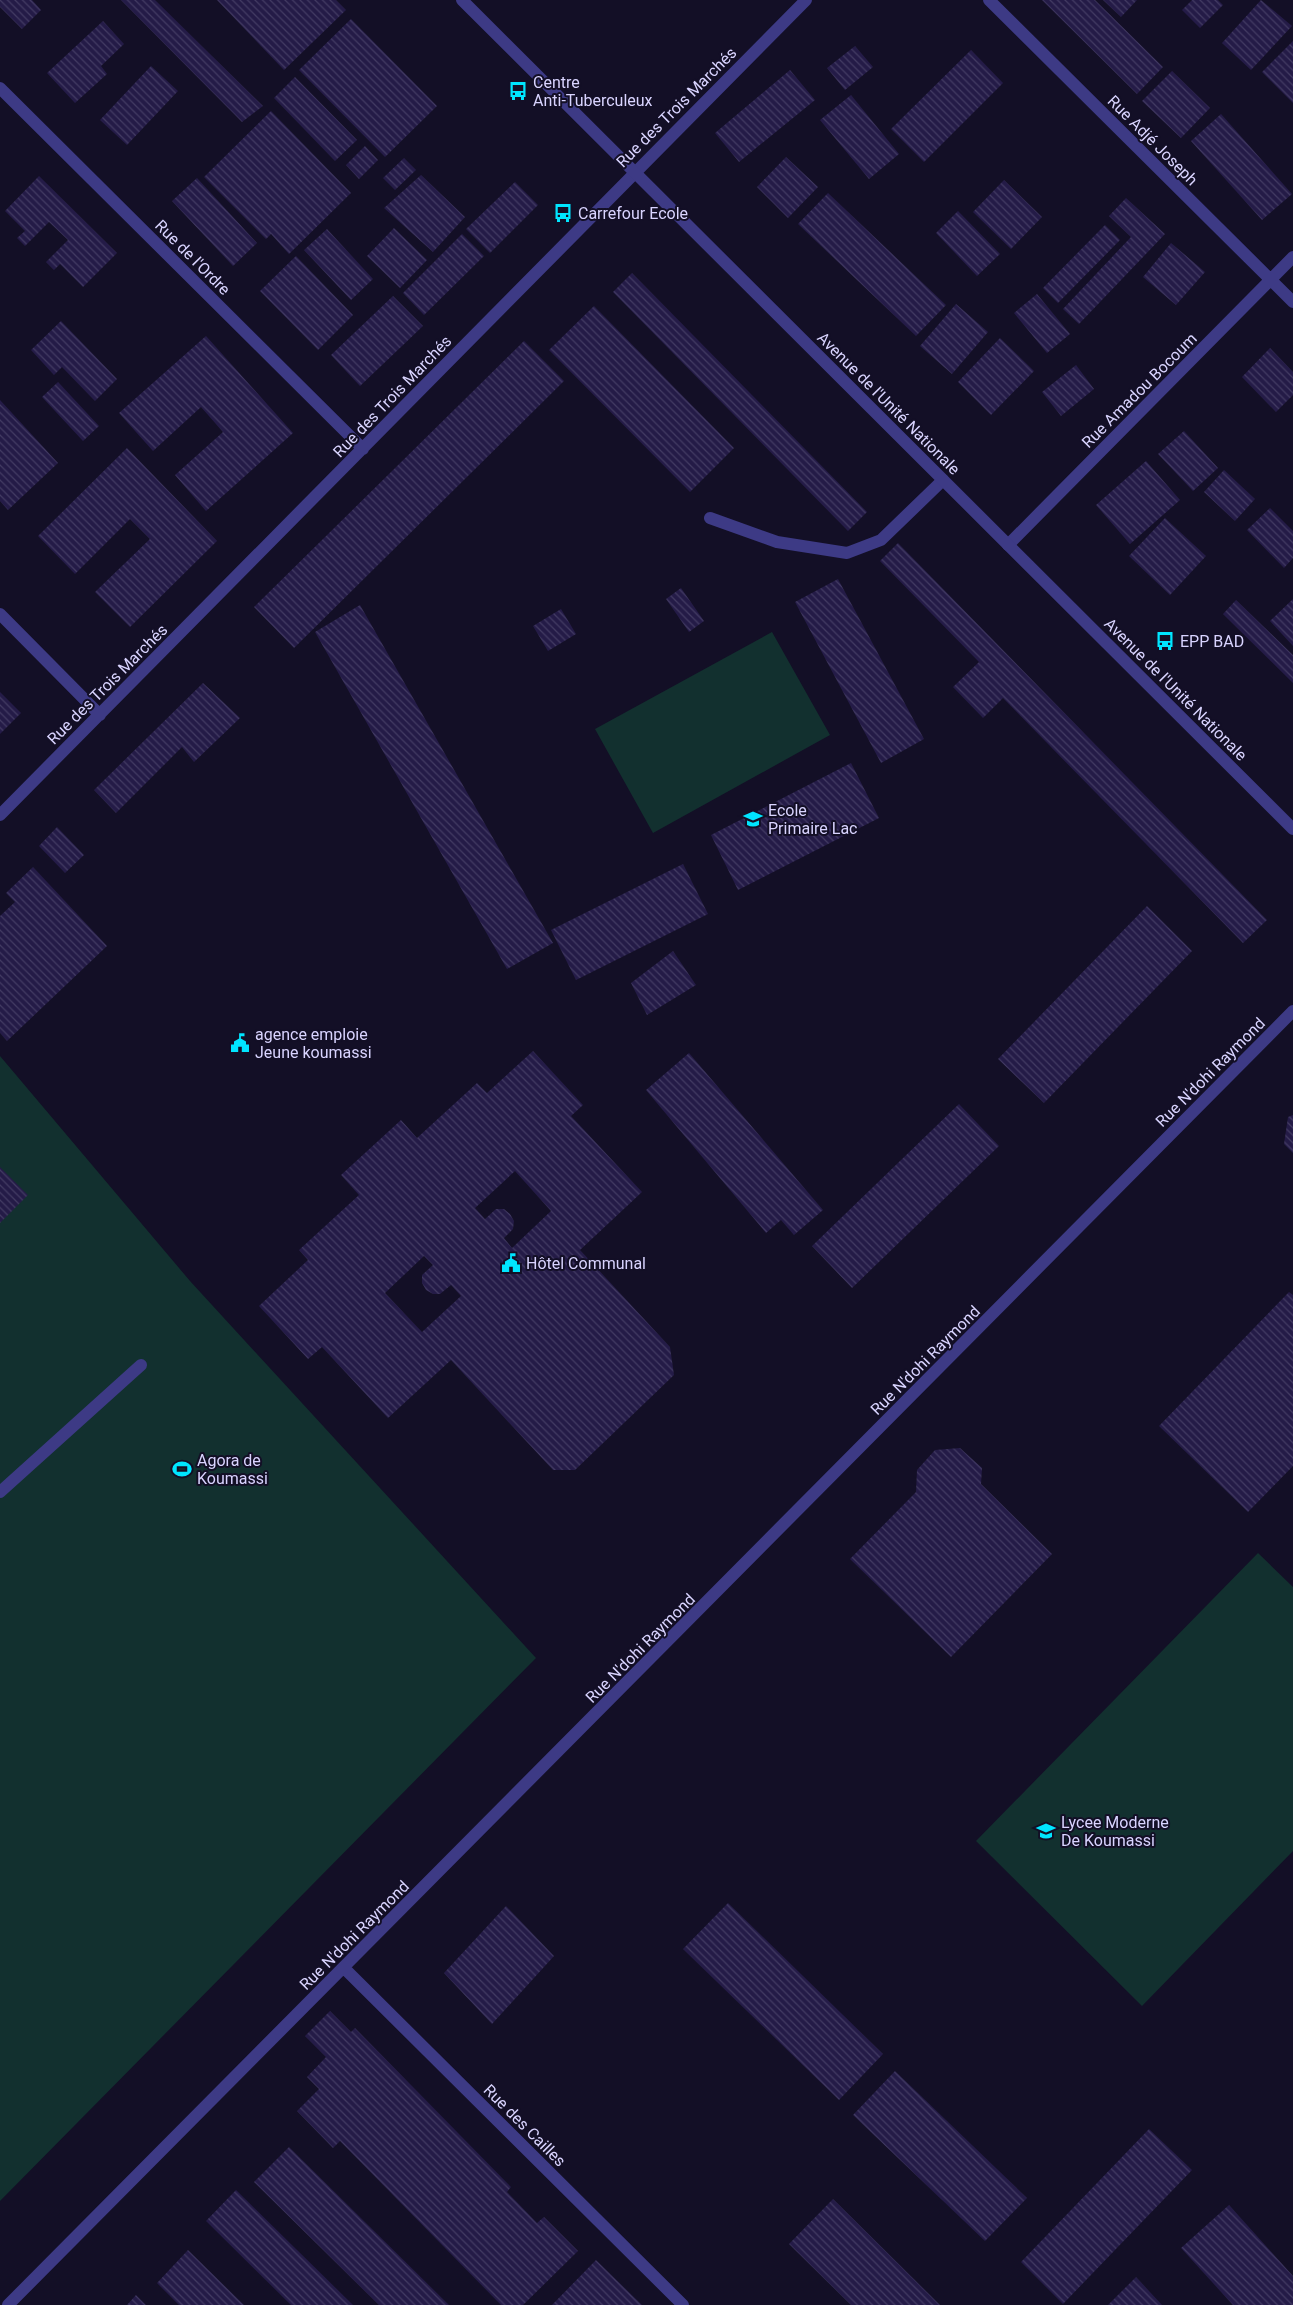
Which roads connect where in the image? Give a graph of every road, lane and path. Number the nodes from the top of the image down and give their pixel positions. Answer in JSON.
{"nodes":[{"id":1,"x":462,"y":0,"type":"edge"},
{"id":2,"x":806,"y":0,"type":"edge"},
{"id":3,"x":989,"y":0,"type":"edge"},
{"id":4,"x":0,"y":88,"type":"edge"},
{"id":5,"x":634,"y":172,"type":"junction"},
{"id":6,"x":1293,"y":257,"type":"edge"},
{"id":7,"x":1270,"y":280,"type":"junction"},
{"id":8,"x":1293,"y":302,"type":"edge"},
{"id":9,"x":363,"y":449,"type":"junction"},
{"id":10,"x":943,"y":480,"type":"junction"},
{"id":11,"x":710,"y":518,"type":"dead end"},
{"id":12,"x":1008,"y":545,"type":"junction"},
{"id":13,"x":0,"y":614,"type":"edge"},
{"id":14,"x":100,"y":715,"type":"junction"},
{"id":15,"x":0,"y":815,"type":"edge"},
{"id":16,"x":1293,"y":829,"type":"edge"},
{"id":17,"x":1293,"y":1011,"type":"edge"},
{"id":18,"x":140,"y":1364,"type":"dead end"},
{"id":19,"x":0,"y":1492,"type":"edge"},
{"id":20,"x":344,"y":1968,"type":"junction"},
{"id":21,"x":8,"y":2305,"type":"edge"},
{"id":22,"x":683,"y":2305,"type":"edge"}],
"edges":[{"from":1,"to":5,"type":"street","name":"Avenue de l'Unité Nationale"},
{"from":2,"to":5,"type":"street","name":"Rue des Trois Marchés"},
{"from":3,"to":7,"type":"street","name":"Rue Adjé Joseph"},
{"from":4,"to":9,"type":"street","name":"Rue de l'Ordre"},
{"from":5,"to":9,"type":"street","name":"Rue des Trois Marchés"},
{"from":5,"to":10,"type":"street","name":"Avenue de l'Unité Nationale"},
{"from":6,"to":7,"type":"street","name":"Rue Amadou Bocoum"},
{"from":7,"to":8,"type":"street","name":"Rue Adjé Joseph"},
{"from":7,"to":12,"type":"street","name":"Rue Amadou Bocoum"},
{"from":9,"to":14,"type":"street","name":"Rue des Trois Marchés"},
{"from":10,"to":11,"type":"street"},
{"from":10,"to":12,"type":"street","name":"Avenue de l'Unité Nationale"},
{"from":12,"to":16,"type":"street","name":"Avenue de l'Unité Nationale"},
{"from":13,"to":14,"type":"street"},
{"from":14,"to":15,"type":"street","name":"Rue des Trois Marchés"},
{"from":17,"to":20,"type":"street","name":"Rue N'dohi Raymond"},
{"from":18,"to":19,"type":"street"},
{"from":20,"to":21,"type":"street","name":"Rue N'dohi Raymond"},
{"from":20,"to":22,"type":"street","name":"Rue des Cailles"}]}
